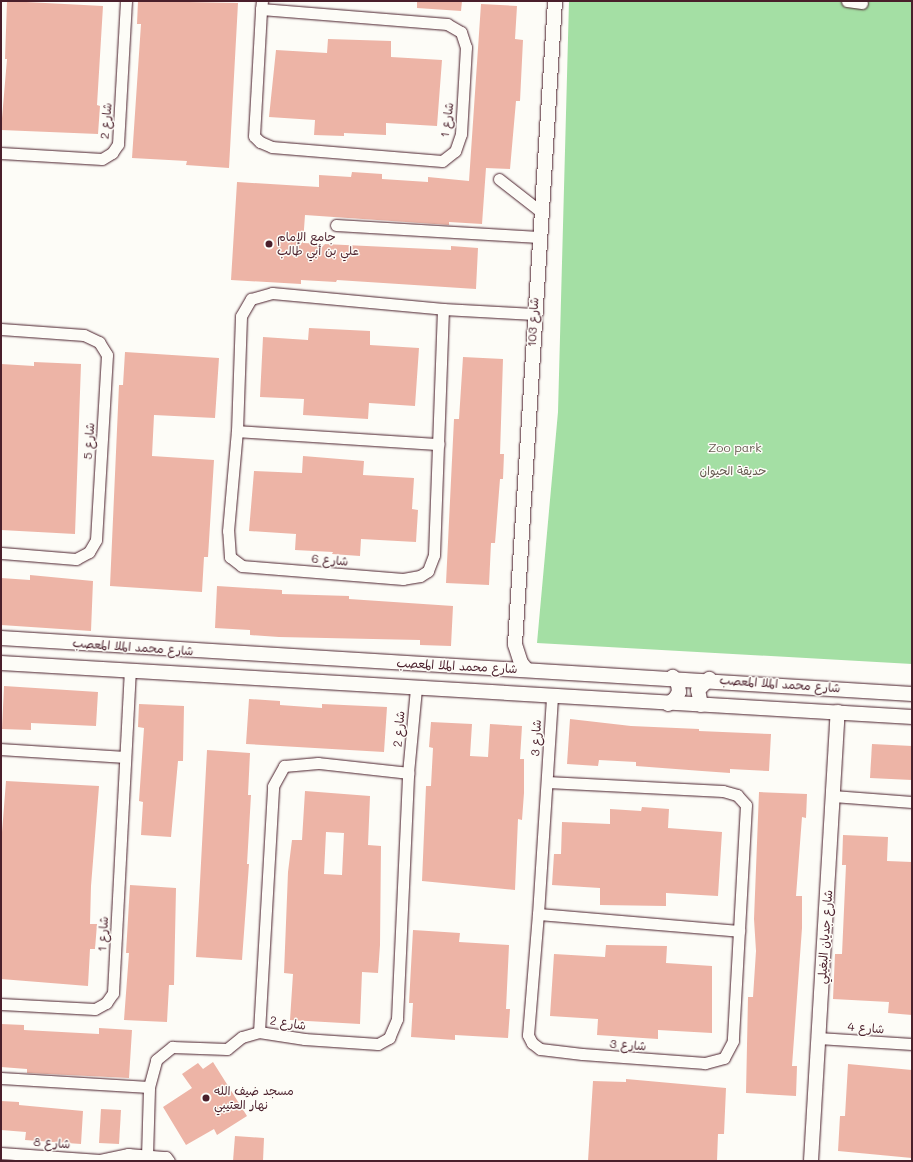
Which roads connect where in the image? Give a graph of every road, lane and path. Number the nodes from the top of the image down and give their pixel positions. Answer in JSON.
{"nodes":[{"id":1,"x":126,"y":1,"type":"edge"},
{"id":2,"x":555,"y":1,"type":"edge"},
{"id":3,"x":848,"y":1,"type":"edge"},
{"id":4,"x":862,"y":3,"type":"dead end"},
{"id":5,"x":262,"y":5,"type":"edge"},
{"id":6,"x":1,"y":153,"type":"edge"},
{"id":7,"x":499,"y":179,"type":"dead end"},
{"id":8,"x":540,"y":211,"type":"junction"},
{"id":9,"x":336,"y":225,"type":"dead end"},
{"id":10,"x":539,"y":236,"type":"junction"},
{"id":11,"x":443,"y":309,"type":"junction"},
{"id":12,"x":534,"y":314,"type":"junction"},
{"id":13,"x":1,"y":330,"type":"edge"},
{"id":14,"x":237,"y":431,"type":"junction"},
{"id":15,"x":439,"y":444,"type":"junction"},
{"id":16,"x":1,"y":553,"type":"edge"},
{"id":17,"x":1,"y":638,"type":"edge"},
{"id":18,"x":515,"y":644,"type":"junction"},
{"id":19,"x":207,"y":651,"type":"junction"},
{"id":20,"x":1,"y":663,"type":"edge"},
{"id":21,"x":499,"y":668,"type":"junction"},
{"id":22,"x":527,"y":670,"type":"junction"},
{"id":23,"x":130,"y":671,"type":"junction"},
{"id":24,"x":212,"y":676,"type":"junction"},
{"id":25,"x":673,"y":677,"type":"junction"},
{"id":26,"x":709,"y":679,"type":"junction"},
{"id":27,"x":416,"y":688,"type":"junction"},
{"id":28,"x":912,"y":694,"type":"edge"},
{"id":29,"x":552,"y":696,"type":"junction"},
{"id":30,"x":668,"y":704,"type":"junction"},
{"id":31,"x":702,"y":705,"type":"junction"},
{"id":32,"x":838,"y":712,"type":"junction"},
{"id":33,"x":912,"y":717,"type":"edge"},
{"id":34,"x":1,"y":749,"type":"edge"},
{"id":35,"x":124,"y":757,"type":"junction"},
{"id":36,"x":408,"y":773,"type":"junction"},
{"id":37,"x":547,"y":782,"type":"junction"},
{"id":38,"x":833,"y":796,"type":"junction"},
{"id":39,"x":912,"y":802,"type":"edge"},
{"id":40,"x":538,"y":914,"type":"junction"},
{"id":41,"x":739,"y":931,"type":"junction"},
{"id":42,"x":1,"y":1004,"type":"edge"},
{"id":43,"x":260,"y":1032,"type":"junction"},
{"id":44,"x":818,"y":1038,"type":"junction"},
{"id":45,"x":912,"y":1044,"type":"edge"},
{"id":46,"x":1,"y":1078,"type":"edge"},
{"id":47,"x":150,"y":1087,"type":"junction"},
{"id":48,"x":1,"y":1153,"type":"edge"},
{"id":49,"x":147,"y":1156,"type":"junction"},
{"id":50,"x":100,"y":1160,"type":"edge"},
{"id":51,"x":169,"y":1161,"type":"edge"},
{"id":52,"x":811,"y":1161,"type":"edge"}],
"edges":[{"from":1,"to":6,"type":"street","name":"شارع 2"},
{"from":2,"to":8,"type":"street","name":"شارع 103"},
{"from":3,"to":4,"type":"street"},
{"from":5,"to":5,"type":"street","name":"شارع 1"},
{"from":7,"to":8,"type":"street"},
{"from":8,"to":10,"type":"street","name":"شارع 103"},
{"from":9,"to":10,"type":"street"},
{"from":10,"to":12,"type":"street","name":"شارع 103"},
{"from":11,"to":12,"type":"street","name":"شارع 6"},
{"from":11,"to":14,"type":"street","name":"شارع 6"},
{"from":11,"to":15,"type":"street","name":"شارع 6"},
{"from":12,"to":18,"type":"street","name":"شارع 103"},
{"from":13,"to":16,"type":"street","name":"شارع 5"},
{"from":14,"to":15,"type":"street"},
{"from":14,"to":15,"type":"street","name":"شارع 6"},
{"from":17,"to":19,"type":"street","name":"شارع محمد الملا المعصب"},
{"from":18,"to":21,"type":"street","name":"شارع 103"},
{"from":18,"to":22,"type":"street","name":"شارع 103"},
{"from":19,"to":21,"type":"street","name":"شارع محمد الملا المعصب"},
{"from":19,"to":24,"type":"street"},
{"from":20,"to":23,"type":"street","name":"شارع محمد الملا المعصب"},
{"from":21,"to":22,"type":"street","name":"شارع محمد الملا المعصب"},
{"from":22,"to":25,"type":"street","name":"شارع محمد الملا المعصب"},
{"from":23,"to":24,"type":"street","name":"شارع محمد الملا المعصب"},
{"from":23,"to":35,"type":"street","name":"شارع 1"},
{"from":24,"to":27,"type":"street","name":"شارع محمد الملا المعصب"},
{"from":25,"to":26,"type":"street","name":"شارع محمد الملا المعصب"},
{"from":25,"to":30,"type":"street"},
{"from":26,"to":28,"type":"street","name":"شارع محمد الملا المعصب"},
{"from":26,"to":31,"type":"street"},
{"from":27,"to":29,"type":"street","name":"شارع محمد الملا المعصب"},
{"from":27,"to":36,"type":"street","name":"شارع 2"},
{"from":29,"to":30,"type":"street","name":"شارع محمد الملا المعصب"},
{"from":29,"to":37,"type":"street","name":"شارع 3"},
{"from":30,"to":31,"type":"street","name":"شارع محمد الملا المعصب"},
{"from":31,"to":32,"type":"street","name":"شارع محمد الملا المعصب"},
{"from":32,"to":33,"type":"street","name":"شارع محمد الملا المعصب"},
{"from":32,"to":38,"type":"street","name":"شارع جديان البغيلي"},
{"from":34,"to":35,"type":"street"},
{"from":35,"to":42,"type":"street","name":"شارع 1"},
{"from":36,"to":43,"type":"street","name":"شارع 2"},
{"from":36,"to":43,"type":"street","name":"شارع 2"},
{"from":37,"to":40,"type":"street","name":"شارع 3"},
{"from":37,"to":41,"type":"street","name":"شارع 3"},
{"from":38,"to":39,"type":"street"},
{"from":38,"to":44,"type":"street","name":"شارع جديان البغيلي"},
{"from":40,"to":41,"type":"street"},
{"from":40,"to":41,"type":"street","name":"شارع 3"},
{"from":43,"to":47,"type":"street"},
{"from":44,"to":45,"type":"street","name":"شارع 4"},
{"from":44,"to":52,"type":"street","name":"شارع جديان البغيلي"},
{"from":46,"to":47,"type":"street"},
{"from":47,"to":49,"type":"street"},
{"from":48,"to":50,"type":"street","name":"شارع 8"},
{"from":49,"to":50,"type":"street","name":"شارع 8"},
{"from":49,"to":51,"type":"street","name":"شارع 8"}]}
